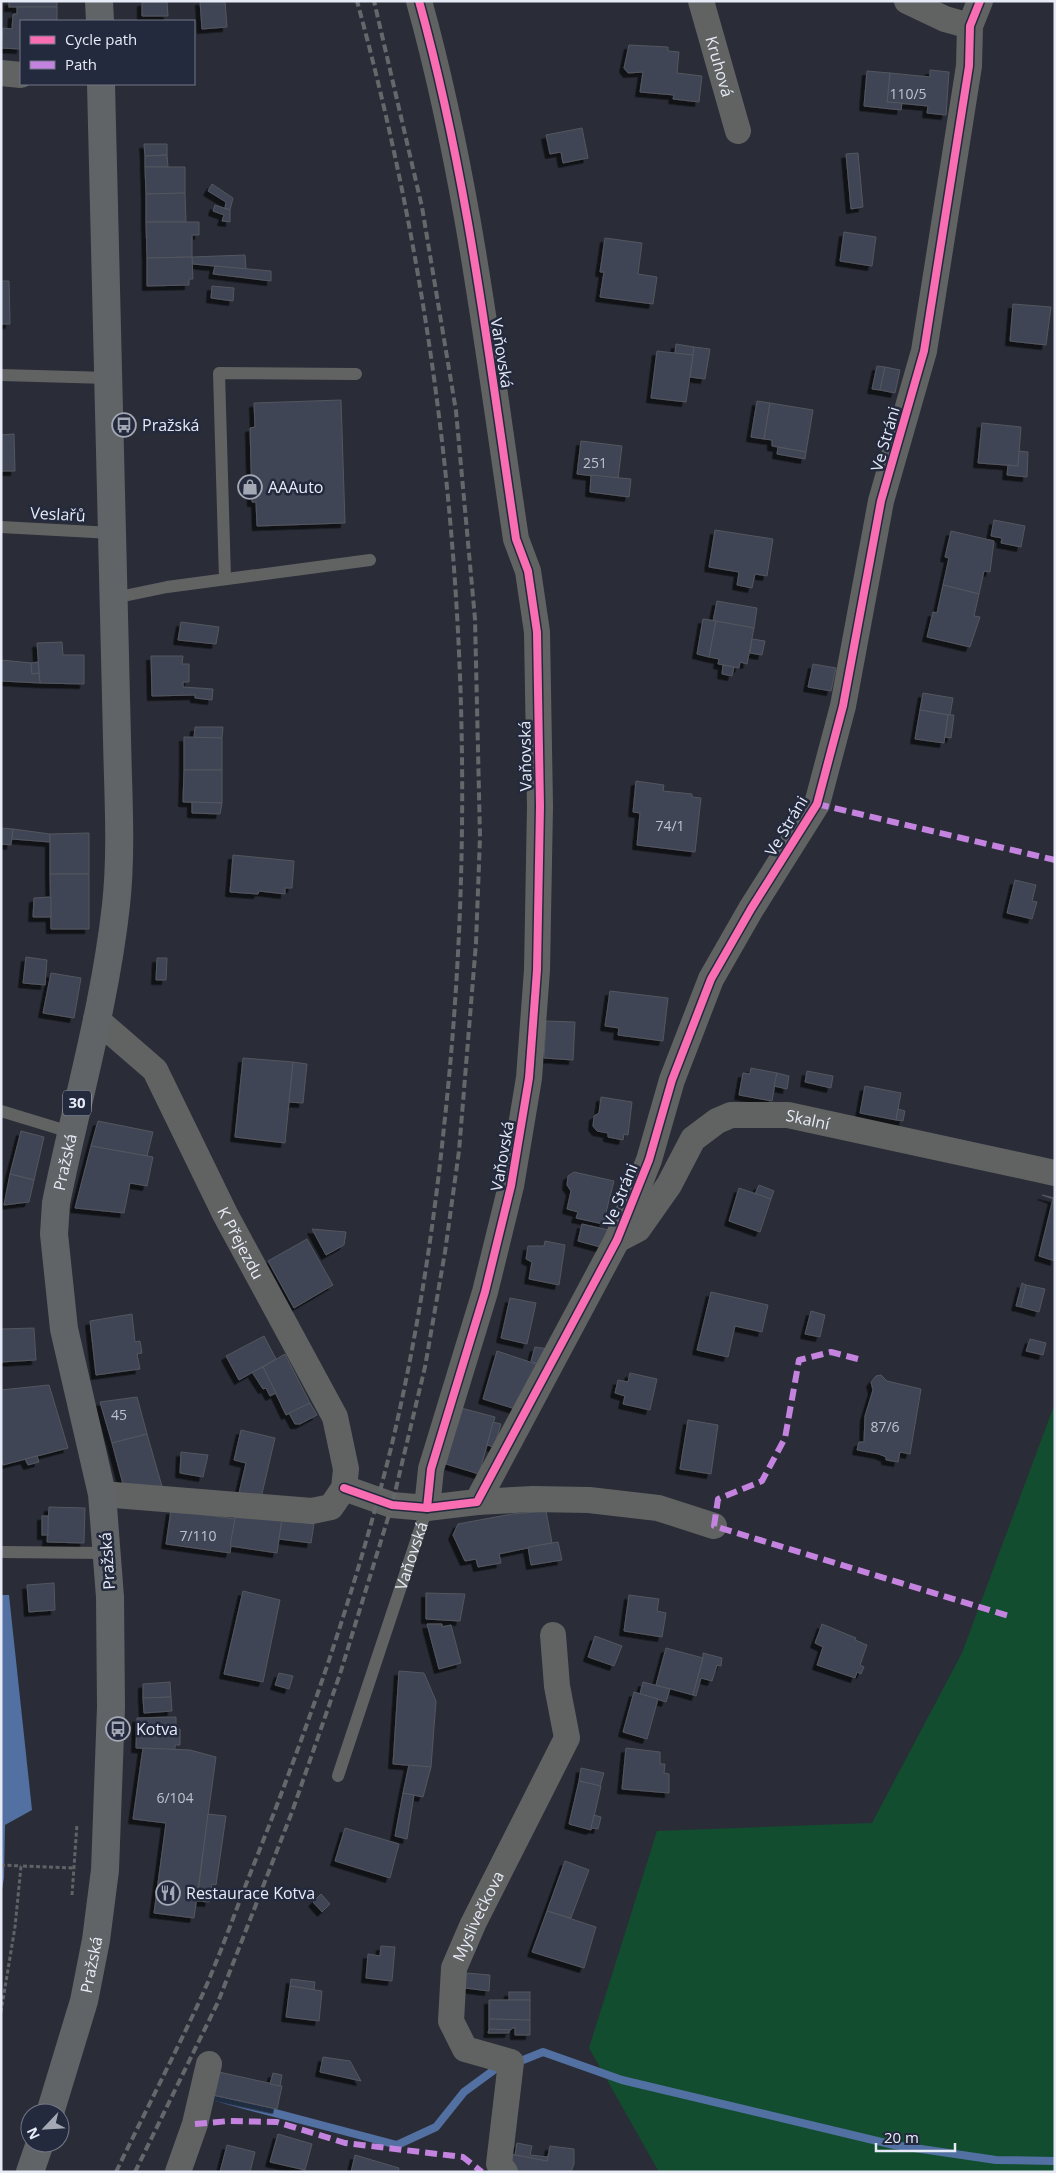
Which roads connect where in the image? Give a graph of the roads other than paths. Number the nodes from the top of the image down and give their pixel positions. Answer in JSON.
{"nodes":[{"id":1,"x":99,"y":1,"type":"edge"},
{"id":2,"x":419,"y":1,"type":"edge"},
{"id":3,"x":702,"y":1,"type":"edge"},
{"id":4,"x":908,"y":1,"type":"edge"},
{"id":5,"x":980,"y":1,"type":"edge"},
{"id":6,"x":100,"y":20,"type":"edge"},
{"id":7,"x":970,"y":26,"type":"junction"},
{"id":8,"x":1,"y":73,"type":"edge"},
{"id":9,"x":20,"y":75,"type":"edge"},
{"id":10,"x":101,"y":85,"type":"edge"},
{"id":11,"x":738,"y":131,"type":"dead end"},
{"id":12,"x":356,"y":374,"type":"dead end"},
{"id":13,"x":1,"y":376,"type":"edge"},
{"id":14,"x":108,"y":378,"type":"junction"},
{"id":15,"x":1,"y":527,"type":"edge"},
{"id":16,"x":112,"y":533,"type":"junction"},
{"id":17,"x":370,"y":560,"type":"dead end"},
{"id":18,"x":225,"y":579,"type":"junction"},
{"id":19,"x":114,"y":598,"type":"junction"},
{"id":20,"x":96,"y":1019,"type":"junction"},
{"id":21,"x":1,"y":1111,"type":"edge"},
{"id":22,"x":70,"y":1132,"type":"junction"},
{"id":23,"x":1055,"y":1173,"type":"edge"},
{"id":24,"x":616,"y":1240,"type":"junction"},
{"id":25,"x":344,"y":1488,"type":"junction"},
{"id":26,"x":102,"y":1494,"type":"junction"},
{"id":27,"x":477,"y":1502,"type":"junction"},
{"id":28,"x":427,"y":1508,"type":"junction"},
{"id":29,"x":714,"y":1526,"type":"dead end"},
{"id":30,"x":1,"y":1552,"type":"edge"},
{"id":31,"x":106,"y":1553,"type":"junction"},
{"id":32,"x":553,"y":1635,"type":"dead end"},
{"id":33,"x":338,"y":1776,"type":"dead end"},
{"id":34,"x":209,"y":2064,"type":"dead end"},
{"id":35,"x":53,"y":2103,"type":"edge"},
{"id":36,"x":37,"y":2153,"type":"edge"},
{"id":37,"x":30,"y":2172,"type":"edge"},
{"id":38,"x":178,"y":2172,"type":"edge"},
{"id":39,"x":505,"y":2172,"type":"edge"}],
"edges":[{"from":1,"to":6,"type":"main road"},
{"from":2,"to":28,"type":"street","name":"Vaňovská"},
{"from":3,"to":11,"type":"street","name":"Kruhová"},
{"from":4,"to":7,"type":"street"},
{"from":5,"to":7,"type":"street","name":"Ve Stráni"},
{"from":7,"to":24,"type":"street","name":"Ve Stráni"},
{"from":8,"to":9,"type":"street"},
{"from":10,"to":14,"type":"main road","name":"Pražská","number":"30"},
{"from":12,"to":18,"type":"lane"},
{"from":13,"to":14,"type":"lane"},
{"from":14,"to":16,"type":"main road","name":"Pražská","number":"30"},
{"from":15,"to":16,"type":"lane","name":"Veslařů"},
{"from":16,"to":19,"type":"main road","name":"Pražská","number":"30"},
{"from":17,"to":18,"type":"lane"},
{"from":18,"to":19,"type":"lane"},
{"from":19,"to":20,"type":"main road","name":"Pražská","number":"30"},
{"from":20,"to":22,"type":"main road","name":"Pražská","number":"30"},
{"from":20,"to":25,"type":"street","name":"K Přejezdu"},
{"from":21,"to":22,"type":"lane"},
{"from":22,"to":26,"type":"main road","name":"Pražská","number":"30"},
{"from":23,"to":24,"type":"street","name":"Skalní"},
{"from":24,"to":27,"type":"street","name":"Ve Stráni"},
{"from":25,"to":26,"type":"street"},
{"from":25,"to":28,"type":"street"},
{"from":26,"to":31,"type":"main road","name":"Pražská","number":"30"},
{"from":27,"to":28,"type":"street"},
{"from":27,"to":29,"type":"street"},
{"from":28,"to":33,"type":"lane","name":"Vaňovská"},
{"from":30,"to":31,"type":"lane"},
{"from":31,"to":35,"type":"main road","name":"Pražská","number":"30"},
{"from":32,"to":39,"type":"street","name":"Myslivečkova"},
{"from":34,"to":38,"type":"street"},
{"from":36,"to":37,"type":"main road"}]}
